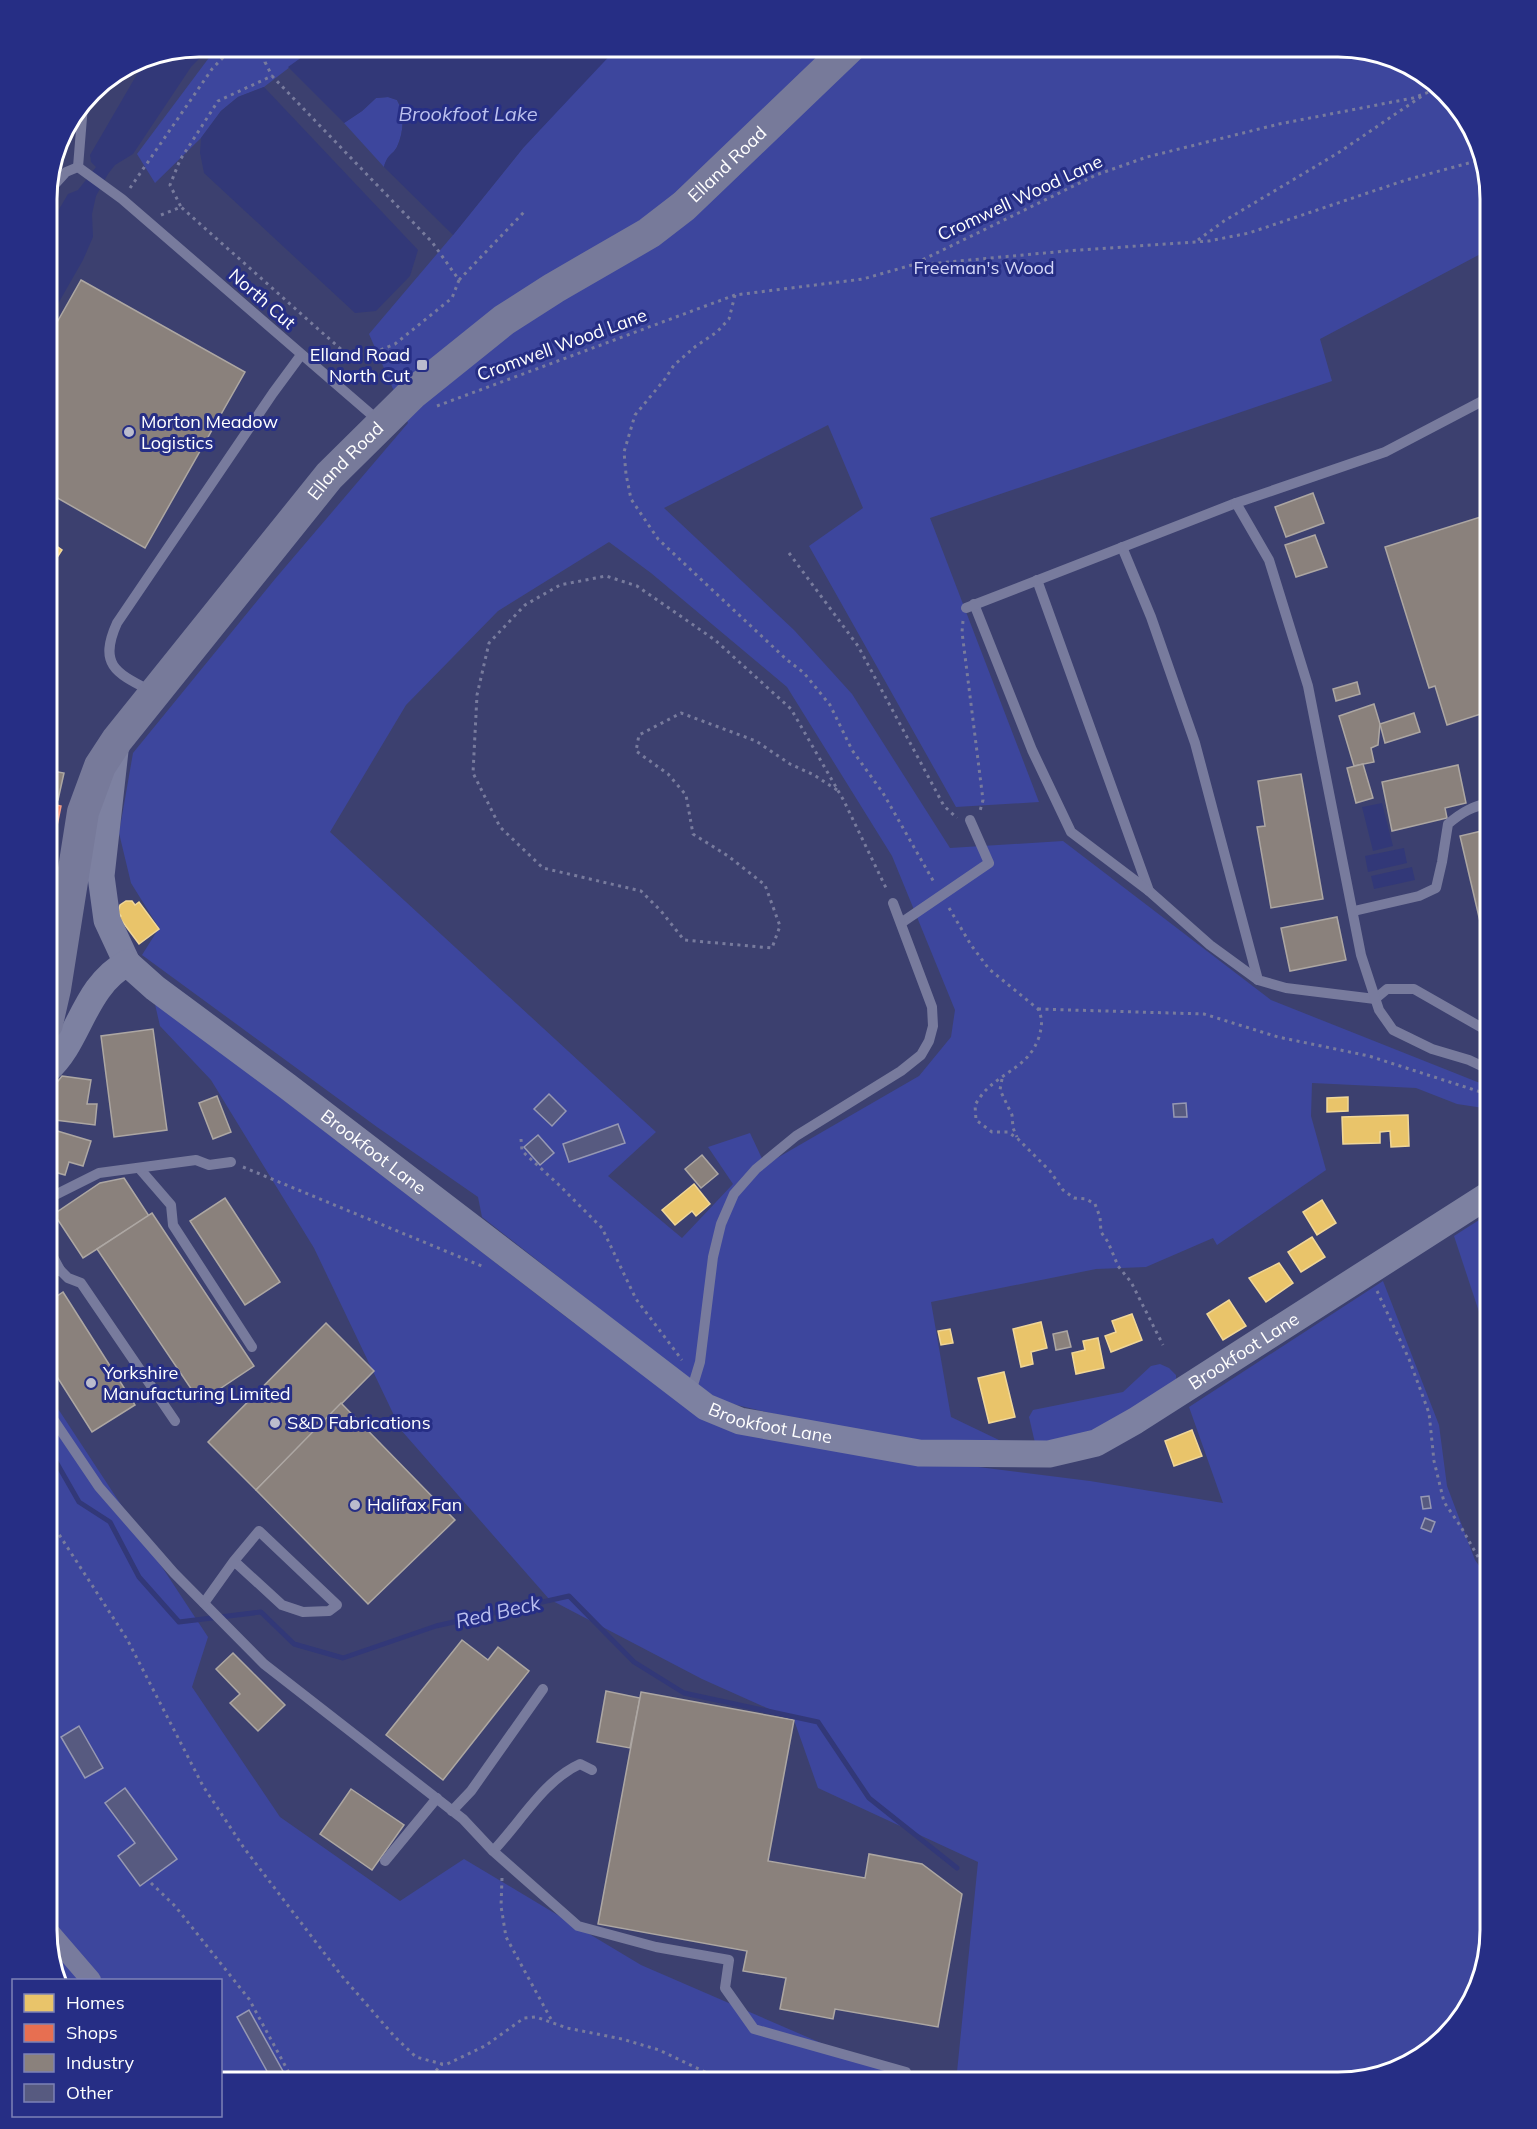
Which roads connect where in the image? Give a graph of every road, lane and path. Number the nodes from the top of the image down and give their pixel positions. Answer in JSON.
{"nodes":[{"id":1,"x":223,"y":57,"type":"edge"},
{"id":2,"x":265,"y":57,"type":"edge"},
{"id":3,"x":840,"y":57,"type":"edge"},
{"id":4,"x":272,"y":76,"type":"junction"},
{"id":5,"x":1430,"y":92,"type":"edge"},
{"id":6,"x":1426,"y":93,"type":"junction"},
{"id":7,"x":82,"y":119,"type":"edge"},
{"id":8,"x":1475,"y":161,"type":"edge"},
{"id":9,"x":78,"y":166,"type":"junction"},
{"id":10,"x":59,"y":180,"type":"edge"},
{"id":11,"x":122,"y":199,"type":"junction"},
{"id":12,"x":181,"y":207,"type":"junction"},
{"id":13,"x":525,"y":211,"type":"dead end"},
{"id":14,"x":146,"y":221,"type":"junction"},
{"id":15,"x":1196,"y":242,"type":"junction"},
{"id":16,"x":912,"y":265,"type":"junction"},
{"id":17,"x":459,"y":280,"type":"junction"},
{"id":18,"x":735,"y":295,"type":"junction"},
{"id":19,"x":301,"y":355,"type":"junction"},
{"id":20,"x":1480,"y":403,"type":"edge"},
{"id":21,"x":431,"y":408,"type":"dead end"},
{"id":22,"x":382,"y":423,"type":"junction"},
{"id":23,"x":1236,"y":503,"type":"junction"},
{"id":24,"x":1122,"y":547,"type":"junction"},
{"id":25,"x":789,"y":553,"type":"dead end"},
{"id":26,"x":1037,"y":580,"type":"junction"},
{"id":27,"x":970,"y":606,"type":"junction"},
{"id":28,"x":154,"y":693,"type":"junction"},
{"id":29,"x":117,"y":740,"type":"junction"},
{"id":30,"x":837,"y":790,"type":"junction"},
{"id":31,"x":1480,"y":805,"type":"edge"},
{"id":32,"x":970,"y":820,"type":"junction"},
{"id":33,"x":1149,"y":891,"type":"junction"},
{"id":34,"x":941,"y":895,"type":"junction"},
{"id":35,"x":893,"y":903,"type":"joint"},
{"id":36,"x":1354,"y":911,"type":"junction"},
{"id":37,"x":901,"y":923,"type":"junction"},
{"id":38,"x":57,"y":955,"type":"edge"},
{"id":39,"x":127,"y":963,"type":"junction"},
{"id":40,"x":1258,"y":980,"type":"junction"},
{"id":41,"x":1375,"y":999,"type":"junction"},
{"id":42,"x":1038,"y":1009,"type":"junction"},
{"id":43,"x":1480,"y":1027,"type":"edge"},
{"id":44,"x":57,"y":1062,"type":"edge"},
{"id":45,"x":1480,"y":1065,"type":"edge"},
{"id":46,"x":1002,"y":1079,"type":"junction"},
{"id":47,"x":1480,"y":1091,"type":"edge"},
{"id":48,"x":1018,"y":1138,"type":"junction"},
{"id":49,"x":521,"y":1139,"type":"dead end"},
{"id":50,"x":231,"y":1162,"type":"joint"},
{"id":51,"x":139,"y":1168,"type":"junction"},
{"id":52,"x":57,"y":1194,"type":"edge"},
{"id":53,"x":1480,"y":1201,"type":"edge"},
{"id":54,"x":57,"y":1264,"type":"edge"},
{"id":55,"x":491,"y":1269,"type":"dead end"},
{"id":56,"x":60,"y":1270,"type":"junction"},
{"id":57,"x":57,"y":1271,"type":"edge"},
{"id":58,"x":1367,"y":1272,"type":"junction"},
{"id":59,"x":1163,"y":1345,"type":"dead end"},
{"id":60,"x":252,"y":1347,"type":"dead end"},
{"id":61,"x":693,"y":1387,"type":"junction"},
{"id":62,"x":175,"y":1421,"type":"dead end"},
{"id":63,"x":57,"y":1425,"type":"edge"},
{"id":64,"x":57,"y":1531,"type":"edge"},
{"id":65,"x":1480,"y":1560,"type":"edge"},
{"id":66,"x":234,"y":1561,"type":"junction"},
{"id":67,"x":206,"y":1605,"type":"junction"},
{"id":68,"x":543,"y":1689,"type":"dead end"},
{"id":69,"x":592,"y":1770,"type":"dead end"},
{"id":70,"x":437,"y":1798,"type":"junction"},
{"id":71,"x":452,"y":1810,"type":"junction"},
{"id":72,"x":493,"y":1851,"type":"junction"},
{"id":73,"x":385,"y":1861,"type":"dead end"},
{"id":74,"x":151,"y":1884,"type":"dead end"},
{"id":75,"x":58,"y":1942,"type":"edge"},
{"id":76,"x":90,"y":1979,"type":"edge"},
{"id":77,"x":553,"y":2023,"type":"junction"},
{"id":78,"x":442,"y":2064,"type":"junction"},
{"id":79,"x":289,"y":2072,"type":"edge"},
{"id":80,"x":435,"y":2072,"type":"edge"},
{"id":81,"x":705,"y":2072,"type":"edge"},
{"id":82,"x":906,"y":2072,"type":"dead end"}],
"edges":[{"from":1,"to":11,"type":"path"},
{"from":2,"to":4,"type":"path"},
{"from":3,"to":22,"type":"main road","name":"Elland Road"},
{"from":4,"to":12,"type":"path"},
{"from":4,"to":17,"type":"path"},
{"from":5,"to":6,"type":"path","name":"Cromwell Wood Lane"},
{"from":6,"to":15,"type":"path"},
{"from":6,"to":16,"type":"path","name":"Cromwell Wood Lane"},
{"from":7,"to":9,"type":"lane"},
{"from":8,"to":15,"type":"path"},
{"from":9,"to":10,"type":"lane"},
{"from":9,"to":11,"type":"lane","name":"North Cut"},
{"from":11,"to":14,"type":"lane","name":"North Cut"},
{"from":12,"to":14,"type":"path"},
{"from":12,"to":17,"type":"path"},
{"from":13,"to":17,"type":"path"},
{"from":14,"to":19,"type":"lane","name":"North Cut"},
{"from":15,"to":16,"type":"path"},
{"from":16,"to":18,"type":"path","name":"Cromwell Wood Lane"},
{"from":18,"to":21,"type":"path","name":"Cromwell Wood Lane"},
{"from":18,"to":34,"type":"path"},
{"from":19,"to":22,"type":"lane","name":"North Cut"},
{"from":19,"to":28,"type":"lane"},
{"from":20,"to":23,"type":"lane"},
{"from":22,"to":28,"type":"main road","name":"Elland Road"},
{"from":23,"to":24,"type":"lane"},
{"from":23,"to":36,"type":"lane"},
{"from":24,"to":26,"type":"lane"},
{"from":24,"to":40,"type":"lane"},
{"from":25,"to":32,"type":"path"},
{"from":26,"to":27,"type":"lane"},
{"from":26,"to":33,"type":"lane"},
{"from":27,"to":32,"type":"path"},
{"from":27,"to":33,"type":"lane"},
{"from":28,"to":29,"type":"main road","name":"Elland Road"},
{"from":29,"to":38,"type":"main road","name":"Elland Road"},
{"from":29,"to":39,"type":"street","name":"Brookfoot Lane"},
{"from":30,"to":30,"type":"path"},
{"from":30,"to":35,"type":"path"},
{"from":31,"to":36,"type":"lane"},
{"from":32,"to":34,"type":"lane"},
{"from":33,"to":40,"type":"lane"},
{"from":34,"to":37,"type":"lane"},
{"from":34,"to":42,"type":"path"},
{"from":35,"to":37,"type":"lane"},
{"from":36,"to":41,"type":"lane"},
{"from":37,"to":61,"type":"lane"},
{"from":39,"to":44,"type":"street"},
{"from":39,"to":61,"type":"street","name":"Brookfoot Lane"},
{"from":40,"to":41,"type":"lane"},
{"from":41,"to":43,"type":"lane"},
{"from":41,"to":45,"type":"lane"},
{"from":42,"to":46,"type":"path"},
{"from":42,"to":47,"type":"path"},
{"from":46,"to":48,"type":"path"},
{"from":46,"to":48,"type":"path"},
{"from":48,"to":59,"type":"path"},
{"from":49,"to":61,"type":"path"},
{"from":50,"to":51,"type":"lane"},
{"from":50,"to":55,"type":"path"},
{"from":51,"to":52,"type":"lane"},
{"from":51,"to":60,"type":"lane"},
{"from":53,"to":58,"type":"street","name":"Brookfoot Lane"},
{"from":54,"to":56,"type":"lane"},
{"from":56,"to":57,"type":"lane"},
{"from":56,"to":62,"type":"lane"},
{"from":58,"to":61,"type":"street","name":"Brookfoot Lane"},
{"from":58,"to":65,"type":"path"},
{"from":63,"to":67,"type":"lane"},
{"from":64,"to":78,"type":"path"},
{"from":66,"to":66,"type":"lane"},
{"from":66,"to":67,"type":"lane"},
{"from":67,"to":70,"type":"lane"},
{"from":68,"to":71,"type":"lane"},
{"from":69,"to":72,"type":"lane"},
{"from":70,"to":71,"type":"lane"},
{"from":70,"to":73,"type":"lane"},
{"from":71,"to":72,"type":"lane"},
{"from":72,"to":77,"type":"path"},
{"from":72,"to":82,"type":"lane"},
{"from":74,"to":79,"type":"path"},
{"from":75,"to":76,"type":"street"},
{"from":77,"to":78,"type":"path"},
{"from":77,"to":81,"type":"path"},
{"from":78,"to":80,"type":"path"}]}
